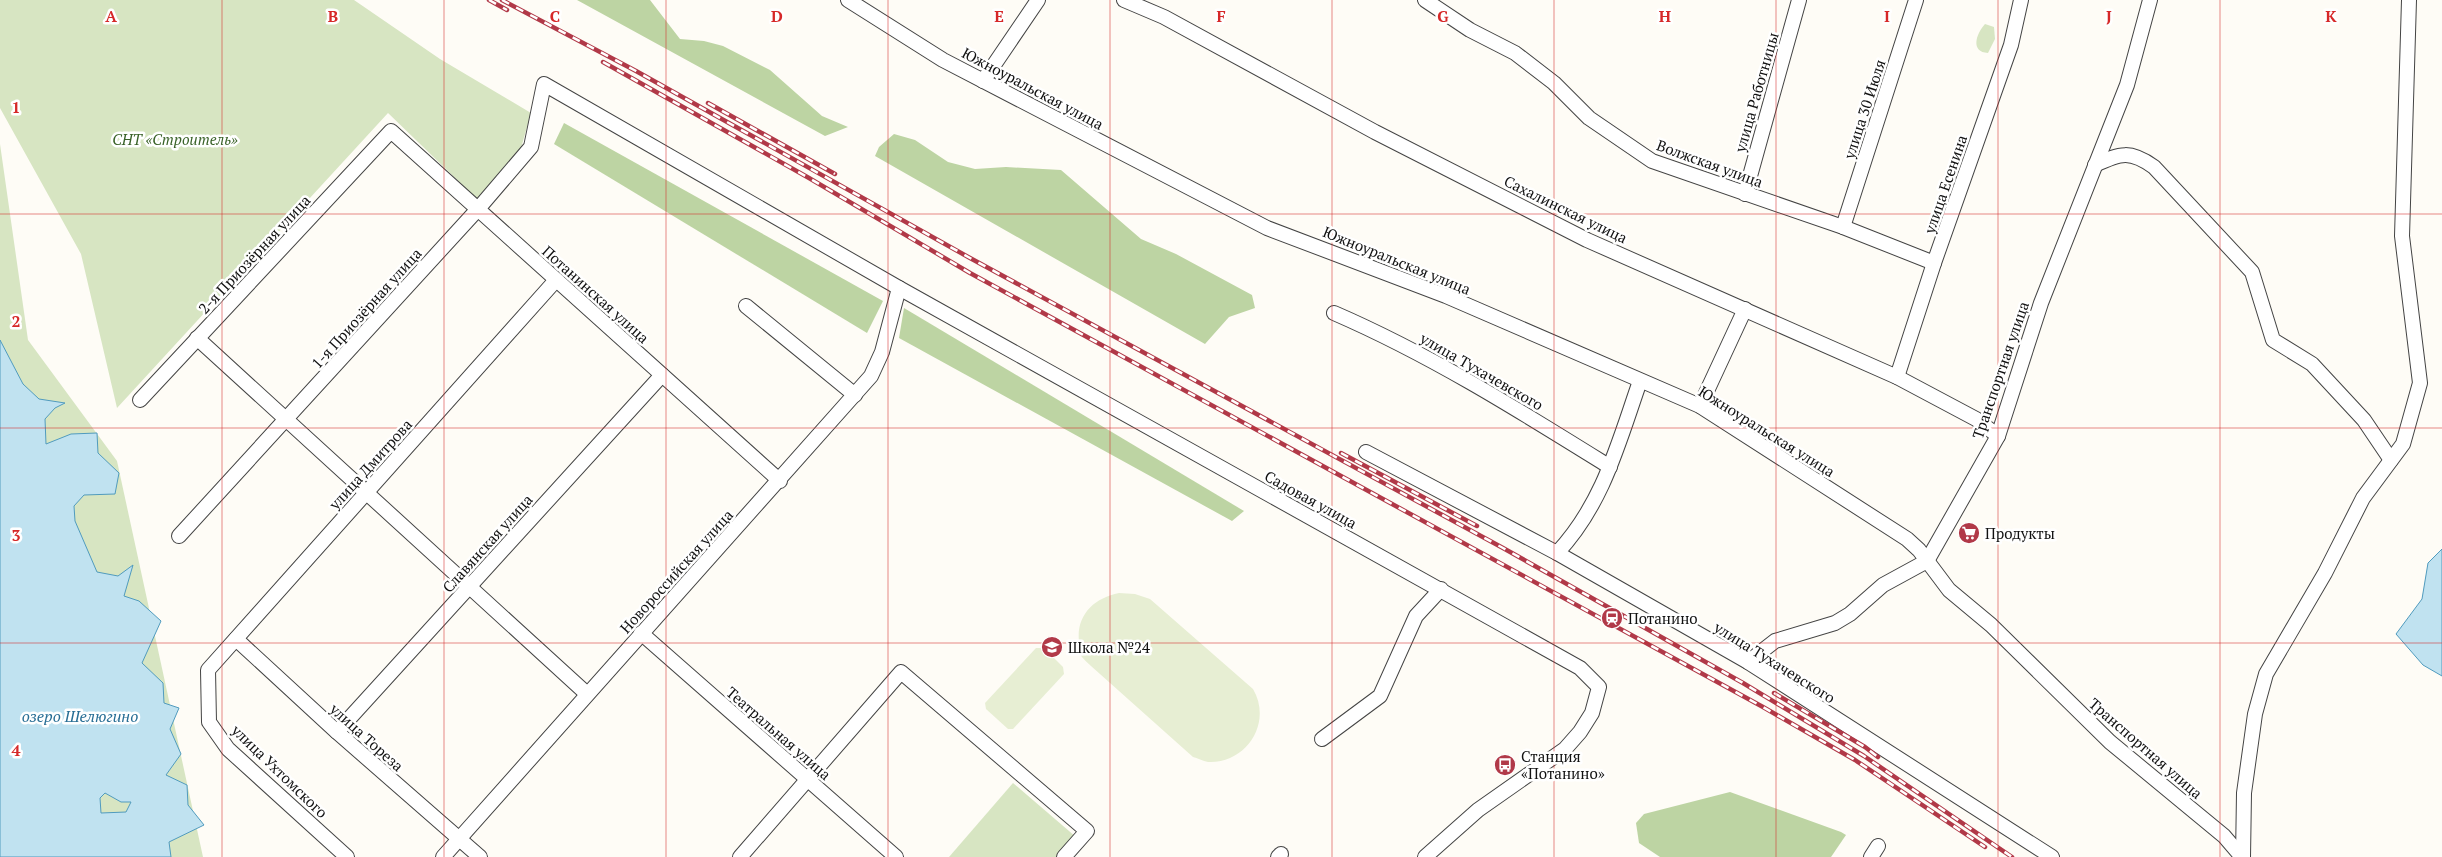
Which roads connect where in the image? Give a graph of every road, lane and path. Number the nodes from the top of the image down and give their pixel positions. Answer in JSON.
{"nodes":[{"id":1,"x":848,"y":0,"type":"edge"},
{"id":2,"x":1038,"y":0,"type":"edge"},
{"id":3,"x":1124,"y":0,"type":"edge"},
{"id":4,"x":1426,"y":0,"type":"edge"},
{"id":5,"x":1799,"y":0,"type":"edge"},
{"id":6,"x":1916,"y":0,"type":"edge"},
{"id":7,"x":2021,"y":0,"type":"edge"},
{"id":8,"x":2150,"y":0,"type":"edge"},
{"id":9,"x":2409,"y":0,"type":"edge"},
{"id":10,"x":983,"y":81,"type":"junction"},
{"id":11,"x":544,"y":84,"type":"joint"},
{"id":12,"x":391,"y":131,"type":"joint"},
{"id":13,"x":2095,"y":165,"type":"junction"},
{"id":14,"x":1744,"y":194,"type":"junction"},
{"id":15,"x":478,"y":209,"type":"junction"},
{"id":16,"x":1843,"y":227,"type":"junction"},
{"id":17,"x":1934,"y":263,"type":"junction"},
{"id":18,"x":556,"y":280,"type":"junction"},
{"id":19,"x":899,"y":288,"type":"junction"},
{"id":20,"x":746,"y":306,"type":"dead end"},
{"id":21,"x":1745,"y":309,"type":"junction"},
{"id":22,"x":1334,"y":313,"type":"dead end"},
{"id":23,"x":197,"y":338,"type":"junction"},
{"id":24,"x":662,"y":375,"type":"junction"},
{"id":25,"x":1897,"y":377,"type":"junction"},
{"id":26,"x":1640,"y":381,"type":"junction"},
{"id":27,"x":855,"y":396,"type":"junction"},
{"id":28,"x":140,"y":400,"type":"dead end"},
{"id":29,"x":1700,"y":406,"type":"junction"},
{"id":30,"x":286,"y":419,"type":"junction"},
{"id":31,"x":1998,"y":436,"type":"junction"},
{"id":32,"x":1366,"y":452,"type":"dead end"},
{"id":33,"x":2391,"y":460,"type":"junction"},
{"id":34,"x":1610,"y":467,"type":"junction"},
{"id":35,"x":780,"y":481,"type":"junction"},
{"id":36,"x":366,"y":493,"type":"junction"},
{"id":37,"x":178,"y":536,"type":"dead end"},
{"id":38,"x":1557,"y":553,"type":"junction"},
{"id":39,"x":1927,"y":560,"type":"junction"},
{"id":40,"x":469,"y":587,"type":"junction"},
{"id":41,"x":1441,"y":589,"type":"junction"},
{"id":42,"x":641,"y":633,"type":"junction"},
{"id":43,"x":236,"y":639,"type":"junction"},
{"id":44,"x":1748,"y":662,"type":"junction"},
{"id":45,"x":208,"y":670,"type":"joint"},
{"id":46,"x":587,"y":694,"type":"junction"},
{"id":47,"x":337,"y":732,"type":"junction"},
{"id":48,"x":1322,"y":739,"type":"dead end"},
{"id":49,"x":808,"y":779,"type":"junction"},
{"id":50,"x":460,"y":839,"type":"junction"},
{"id":51,"x":347,"y":857,"type":"edge"},
{"id":52,"x":443,"y":857,"type":"edge"},
{"id":53,"x":480,"y":857,"type":"edge"},
{"id":54,"x":740,"y":857,"type":"edge"},
{"id":55,"x":896,"y":857,"type":"edge"},
{"id":56,"x":1064,"y":857,"type":"edge"},
{"id":57,"x":1424,"y":857,"type":"edge"},
{"id":58,"x":2052,"y":857,"type":"edge"},
{"id":59,"x":2242,"y":857,"type":"edge"}],
"edges":[{"from":1,"to":10,"type":"street","name":"Южноуральская улица"},
{"from":2,"to":10,"type":"street"},
{"from":3,"to":21,"type":"street","name":"Сахалинская улица"},
{"from":4,"to":14,"type":"street","name":"Волжская улица"},
{"from":5,"to":14,"type":"street","name":"улица Работницы"},
{"from":6,"to":16,"type":"street","name":"улица 30 Июля"},
{"from":7,"to":17,"type":"street","name":"улица Есенина"},
{"from":8,"to":13,"type":"street","name":"Транспортная улица"},
{"from":9,"to":33,"type":"street"},
{"from":10,"to":26,"type":"street","name":"Южноуральская улица"},
{"from":11,"to":15,"type":"street","name":"1-я Приозёрная улица"},
{"from":11,"to":19,"type":"street","name":"Садовая улица"},
{"from":12,"to":15,"type":"street","name":"Потанинская улица"},
{"from":12,"to":23,"type":"street","name":"2-я Приозёрная улица"},
{"from":13,"to":31,"type":"street","name":"Транспортная улица"},
{"from":13,"to":33,"type":"street"},
{"from":14,"to":16,"type":"street","name":"Волжская улица"},
{"from":15,"to":18,"type":"street","name":"Потанинская улица"},
{"from":15,"to":30,"type":"street","name":"1-я Приозёрная улица"},
{"from":16,"to":17,"type":"street","name":"Волжская улица"},
{"from":17,"to":25,"type":"street","name":"улица Есенина"},
{"from":18,"to":24,"type":"street","name":"Потанинская улица"},
{"from":18,"to":36,"type":"street","name":"улица Дмитрова"},
{"from":19,"to":27,"type":"street","name":"Новороссийская улица"},
{"from":19,"to":41,"type":"street","name":"Садовая улица"},
{"from":20,"to":27,"type":"street"},
{"from":21,"to":25,"type":"street","name":"Сахалинская улица"},
{"from":21,"to":29,"type":"street"},
{"from":22,"to":34,"type":"street","name":"улица Тухачевского"},
{"from":23,"to":28,"type":"street","name":"2-я Приозёрная улица"},
{"from":23,"to":30,"type":"street"},
{"from":24,"to":35,"type":"street","name":"Потанинская улица"},
{"from":24,"to":40,"type":"street","name":"Славянская улица"},
{"from":25,"to":31,"type":"street","name":"Сахалинская улица"},
{"from":26,"to":29,"type":"street","name":"Южноуральская улица"},
{"from":26,"to":34,"type":"street"},
{"from":27,"to":35,"type":"street","name":"Новороссийская улица"},
{"from":29,"to":39,"type":"street","name":"Южноуральская улица"},
{"from":30,"to":36,"type":"street"},
{"from":30,"to":37,"type":"street","name":"1-я Приозёрная улица"},
{"from":31,"to":39,"type":"street","name":"Транспортная улица"},
{"from":32,"to":38,"type":"street","name":"улица Тухачевского"},
{"from":33,"to":59,"type":"street"},
{"from":34,"to":38,"type":"street"},
{"from":35,"to":42,"type":"street","name":"Новороссийская улица"},
{"from":36,"to":40,"type":"street"},
{"from":36,"to":43,"type":"street","name":"улица Дмитрова"},
{"from":38,"to":44,"type":"street","name":"улица Тухачевского"},
{"from":39,"to":44,"type":"street"},
{"from":39,"to":59,"type":"street","name":"Транспортная улица"},
{"from":40,"to":46,"type":"street"},
{"from":40,"to":47,"type":"street","name":"Славянская улица"},
{"from":41,"to":48,"type":"street"},
{"from":41,"to":57,"type":"street","name":"Садовая улица"},
{"from":42,"to":46,"type":"street","name":"Новороссийская улица"},
{"from":42,"to":49,"type":"street","name":"Театральная улица"},
{"from":43,"to":45,"type":"street","name":"улица Дмитрова"},
{"from":43,"to":47,"type":"street","name":"улица Тореза"},
{"from":44,"to":58,"type":"street","name":"улица Тухачевского"},
{"from":45,"to":51,"type":"street","name":"улица Ухтомского"},
{"from":46,"to":50,"type":"street","name":"Новороссийская улица"},
{"from":47,"to":50,"type":"street","name":"улица Тореза"},
{"from":49,"to":54,"type":"street"},
{"from":49,"to":55,"type":"street","name":"Театральная улица"},
{"from":49,"to":56,"type":"street"},
{"from":50,"to":52,"type":"street","name":"Новороссийская улица"},
{"from":50,"to":53,"type":"street","name":"улица Тореза"}]}
